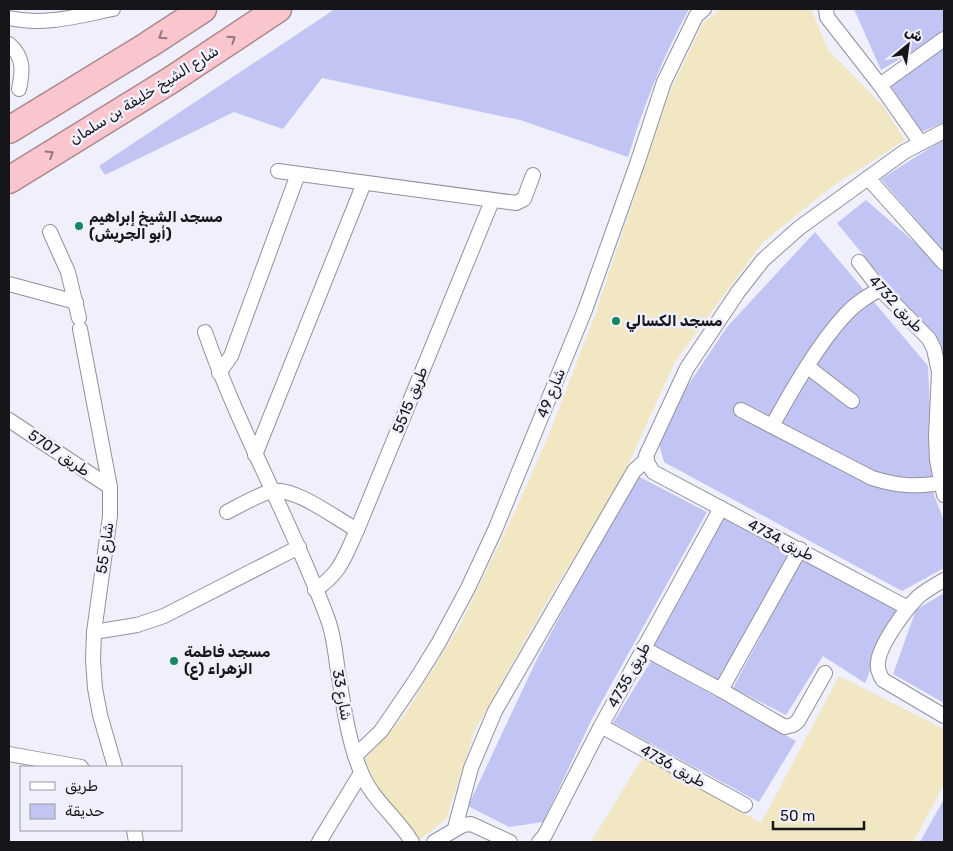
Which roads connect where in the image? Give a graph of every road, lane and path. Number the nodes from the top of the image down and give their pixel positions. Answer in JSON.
{"nodes":[{"id":1,"x":112,"y":9,"type":"edge"},
{"id":2,"x":203,"y":9,"type":"edge"},
{"id":3,"x":278,"y":9,"type":"edge"},
{"id":4,"x":704,"y":9,"type":"edge"},
{"id":5,"x":826,"y":9,"type":"edge"},
{"id":6,"x":9,"y":18,"type":"edge"},
{"id":7,"x":944,"y":39,"type":"edge"},
{"id":8,"x":9,"y":44,"type":"edge"},
{"id":9,"x":880,"y":85,"type":"junction"},
{"id":10,"x":19,"y":89,"type":"dead end"},
{"id":11,"x":9,"y":130,"type":"edge"},
{"id":12,"x":944,"y":131,"type":"edge"},
{"id":13,"x":920,"y":142,"type":"junction"},
{"id":14,"x":278,"y":171,"type":"dead end"},
{"id":15,"x":298,"y":174,"type":"junction"},
{"id":16,"x":532,"y":175,"type":"dead end"},
{"id":17,"x":868,"y":178,"type":"junction"},
{"id":18,"x":9,"y":180,"type":"edge"},
{"id":19,"x":364,"y":183,"type":"junction"},
{"id":20,"x":492,"y":201,"type":"junction"},
{"id":21,"x":50,"y":232,"type":"dead end"},
{"id":22,"x":859,"y":262,"type":"dead end"},
{"id":23,"x":944,"y":263,"type":"edge"},
{"id":24,"x":9,"y":284,"type":"edge"},
{"id":25,"x":880,"y":289,"type":"junction"},
{"id":26,"x":76,"y":302,"type":"junction"},
{"id":27,"x":205,"y":332,"type":"dead end"},
{"id":28,"x":808,"y":367,"type":"junction"},
{"id":29,"x":219,"y":373,"type":"junction"},
{"id":30,"x":852,"y":401,"type":"dead end"},
{"id":31,"x":741,"y":410,"type":"dead end"},
{"id":32,"x":9,"y":420,"type":"edge"},
{"id":33,"x":772,"y":426,"type":"junction"},
{"id":34,"x":255,"y":455,"type":"junction"},
{"id":35,"x":647,"y":459,"type":"junction"},
{"id":36,"x":110,"y":487,"type":"junction"},
{"id":37,"x":942,"y":489,"type":"edge"},
{"id":38,"x":272,"y":490,"type":"junction"},
{"id":39,"x":721,"y":508,"type":"junction"},
{"id":40,"x":226,"y":512,"type":"dead end"},
{"id":41,"x":357,"y":530,"type":"junction"},
{"id":42,"x":297,"y":542,"type":"junction"},
{"id":43,"x":800,"y":550,"type":"junction"},
{"id":44,"x":944,"y":580,"type":"edge"},
{"id":45,"x":316,"y":590,"type":"junction"},
{"id":46,"x":908,"y":608,"type":"junction"},
{"id":47,"x":94,"y":632,"type":"junction"},
{"id":48,"x":643,"y":648,"type":"junction"},
{"id":49,"x":825,"y":673,"type":"dead end"},
{"id":50,"x":721,"y":690,"type":"junction"},
{"id":51,"x":944,"y":716,"type":"edge"},
{"id":52,"x":601,"y":726,"type":"junction"},
{"id":53,"x":9,"y":754,"type":"edge"},
{"id":54,"x":355,"y":756,"type":"junction"},
{"id":55,"x":75,"y":766,"type":"edge"},
{"id":56,"x":115,"y":766,"type":"edge"},
{"id":57,"x":361,"y":773,"type":"junction"},
{"id":58,"x":745,"y":805,"type":"dead end"},
{"id":59,"x":455,"y":828,"type":"junction"},
{"id":60,"x":319,"y":842,"type":"edge"},
{"id":61,"x":412,"y":842,"type":"edge"},
{"id":62,"x":434,"y":842,"type":"edge"},
{"id":63,"x":510,"y":842,"type":"edge"},
{"id":64,"x":539,"y":842,"type":"edge"}],
"edges":[{"from":1,"to":6,"type":"street"},
{"from":2,"to":11,"type":"highway","one_way":true},
{"from":18,"to":3,"type":"highway","name":"شارع الشيخ خليفة بن سلمان","one_way":true},
{"from":4,"to":54,"type":"street","name":"شارع 49"},
{"from":5,"to":9,"type":"street"},
{"from":7,"to":9,"type":"street"},
{"from":8,"to":10,"type":"street"},
{"from":9,"to":13,"type":"street"},
{"from":12,"to":13,"type":"street"},
{"from":13,"to":17,"type":"street"},
{"from":14,"to":15,"type":"street"},
{"from":15,"to":19,"type":"street"},
{"from":15,"to":29,"type":"street"},
{"from":16,"to":20,"type":"street"},
{"from":17,"to":23,"type":"street"},
{"from":17,"to":35,"type":"street"},
{"from":19,"to":20,"type":"street"},
{"from":19,"to":34,"type":"street"},
{"from":20,"to":41,"type":"street","name":"طريق 5515"},
{"from":21,"to":26,"type":"street","name":"شارع 55"},
{"from":22,"to":25,"type":"street","name":"طريق 4732"},
{"from":24,"to":26,"type":"street"},
{"from":25,"to":28,"type":"street"},
{"from":25,"to":37,"type":"street","name":"طريق 4732"},
{"from":26,"to":36,"type":"street","name":"شارع 55"},
{"from":27,"to":29,"type":"street","name":"شارع 33"},
{"from":28,"to":30,"type":"street"},
{"from":28,"to":33,"type":"street"},
{"from":29,"to":34,"type":"street","name":"شارع 33"},
{"from":31,"to":33,"type":"street"},
{"from":32,"to":36,"type":"street","name":"طريق 5707"},
{"from":33,"to":37,"type":"street"},
{"from":34,"to":38,"type":"street","name":"شارع 33"},
{"from":35,"to":39,"type":"street","name":"طريق 4734"},
{"from":35,"to":59,"type":"street"},
{"from":36,"to":47,"type":"street","name":"شارع 55"},
{"from":38,"to":40,"type":"street"},
{"from":38,"to":41,"type":"street"},
{"from":38,"to":42,"type":"street","name":"شارع 33"},
{"from":39,"to":43,"type":"street","name":"طريق 4734"},
{"from":39,"to":48,"type":"street","name":"طريق 4735"},
{"from":41,"to":45,"type":"street","name":"طريق 5515"},
{"from":42,"to":45,"type":"street","name":"شارع 33"},
{"from":42,"to":47,"type":"street"},
{"from":43,"to":46,"type":"street","name":"طريق 4734"},
{"from":43,"to":50,"type":"street"},
{"from":44,"to":46,"type":"street"},
{"from":45,"to":54,"type":"street","name":"شارع 33"},
{"from":46,"to":51,"type":"street"},
{"from":47,"to":56,"type":"street","name":"شارع 55"},
{"from":48,"to":50,"type":"street"},
{"from":48,"to":52,"type":"street","name":"طريق 4735"},
{"from":49,"to":50,"type":"street"},
{"from":52,"to":58,"type":"street","name":"طريق 4736"},
{"from":52,"to":64,"type":"street","name":"طريق 4735"},
{"from":53,"to":55,"type":"street"},
{"from":54,"to":57,"type":"street","name":"شارع 33"},
{"from":57,"to":60,"type":"street"},
{"from":57,"to":61,"type":"street","name":"شارع 33"},
{"from":59,"to":62,"type":"street"},
{"from":59,"to":63,"type":"street"}]}
